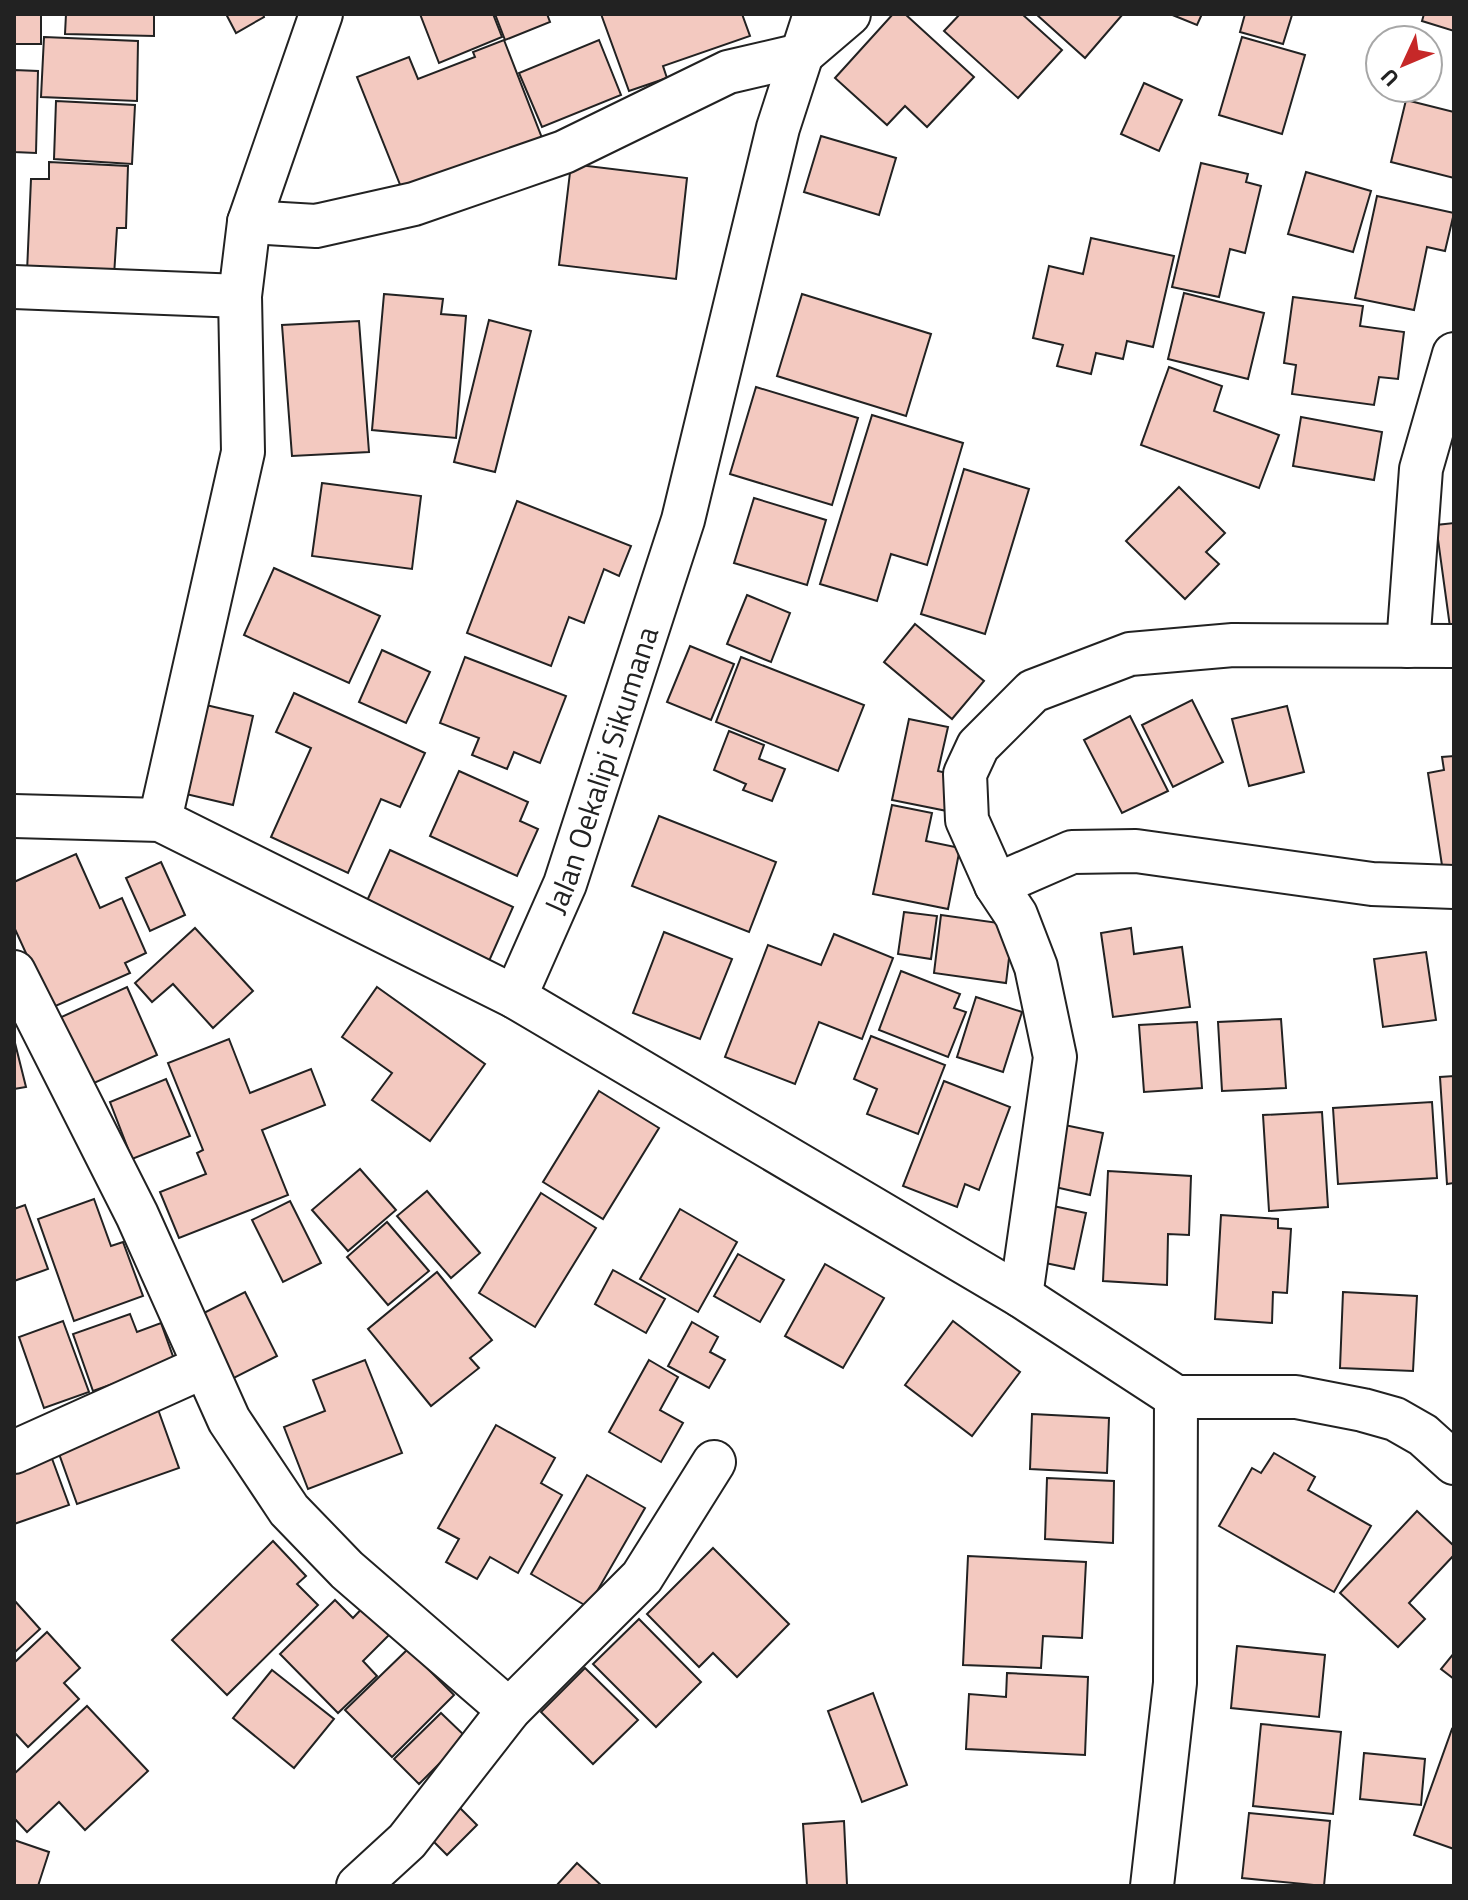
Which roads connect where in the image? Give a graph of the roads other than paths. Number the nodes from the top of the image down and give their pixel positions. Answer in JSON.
{"nodes":[{"id":1,"x":321,"y":14,"type":"edge"},
{"id":2,"x":815,"y":14,"type":"edge"},
{"id":3,"x":849,"y":14,"type":"edge"},
{"id":4,"x":801,"y":55,"type":"junction"},
{"id":5,"x":249,"y":222,"type":"junction"},
{"id":6,"x":14,"y":287,"type":"edge"},
{"id":7,"x":240,"y":296,"type":"junction"},
{"id":8,"x":1454,"y":354,"type":"edge"},
{"id":9,"x":1408,"y":646,"type":"junction"},
{"id":10,"x":1454,"y":646,"type":"edge"},
{"id":11,"x":14,"y":816,"type":"edge"},
{"id":12,"x":160,"y":820,"type":"junction"},
{"id":13,"x":996,"y":885,"type":"junction"},
{"id":14,"x":1454,"y":887,"type":"edge"},
{"id":15,"x":14,"y":972,"type":"edge"},
{"id":16,"x":515,"y":997,"type":"junction"},
{"id":17,"x":1021,"y":1296,"type":"junction"},
{"id":18,"x":203,"y":1367,"type":"junction"},
{"id":19,"x":1176,"y":1397,"type":"junction"},
{"id":20,"x":14,"y":1452,"type":"edge"},
{"id":21,"x":714,"y":1462,"type":"dead end"},
{"id":22,"x":1454,"y":1463,"type":"edge"},
{"id":23,"x":509,"y":1710,"type":"junction"},
{"id":24,"x":358,"y":1886,"type":"edge"},
{"id":25,"x":1152,"y":1886,"type":"edge"}],
"edges":[{"from":1,"to":5,"type":"street"},
{"from":2,"to":4,"type":"street","name":"Jalan Oekalipi Sikumana"},
{"from":3,"to":4,"type":"street"},
{"from":4,"to":5,"type":"street"},
{"from":4,"to":16,"type":"street","name":"Jalan Oekalipi Sikumana"},
{"from":5,"to":7,"type":"street"},
{"from":6,"to":7,"type":"street"},
{"from":7,"to":12,"type":"street"},
{"from":8,"to":9,"type":"street"},
{"from":9,"to":10,"type":"street"},
{"from":9,"to":13,"type":"street"},
{"from":11,"to":12,"type":"street"},
{"from":12,"to":16,"type":"street"},
{"from":13,"to":14,"type":"street"},
{"from":13,"to":17,"type":"street"},
{"from":15,"to":18,"type":"street"},
{"from":16,"to":17,"type":"street"},
{"from":17,"to":19,"type":"street"},
{"from":18,"to":20,"type":"street"},
{"from":18,"to":23,"type":"street"},
{"from":19,"to":22,"type":"street"},
{"from":19,"to":25,"type":"street"},
{"from":21,"to":23,"type":"street"},
{"from":23,"to":24,"type":"street"}]}
